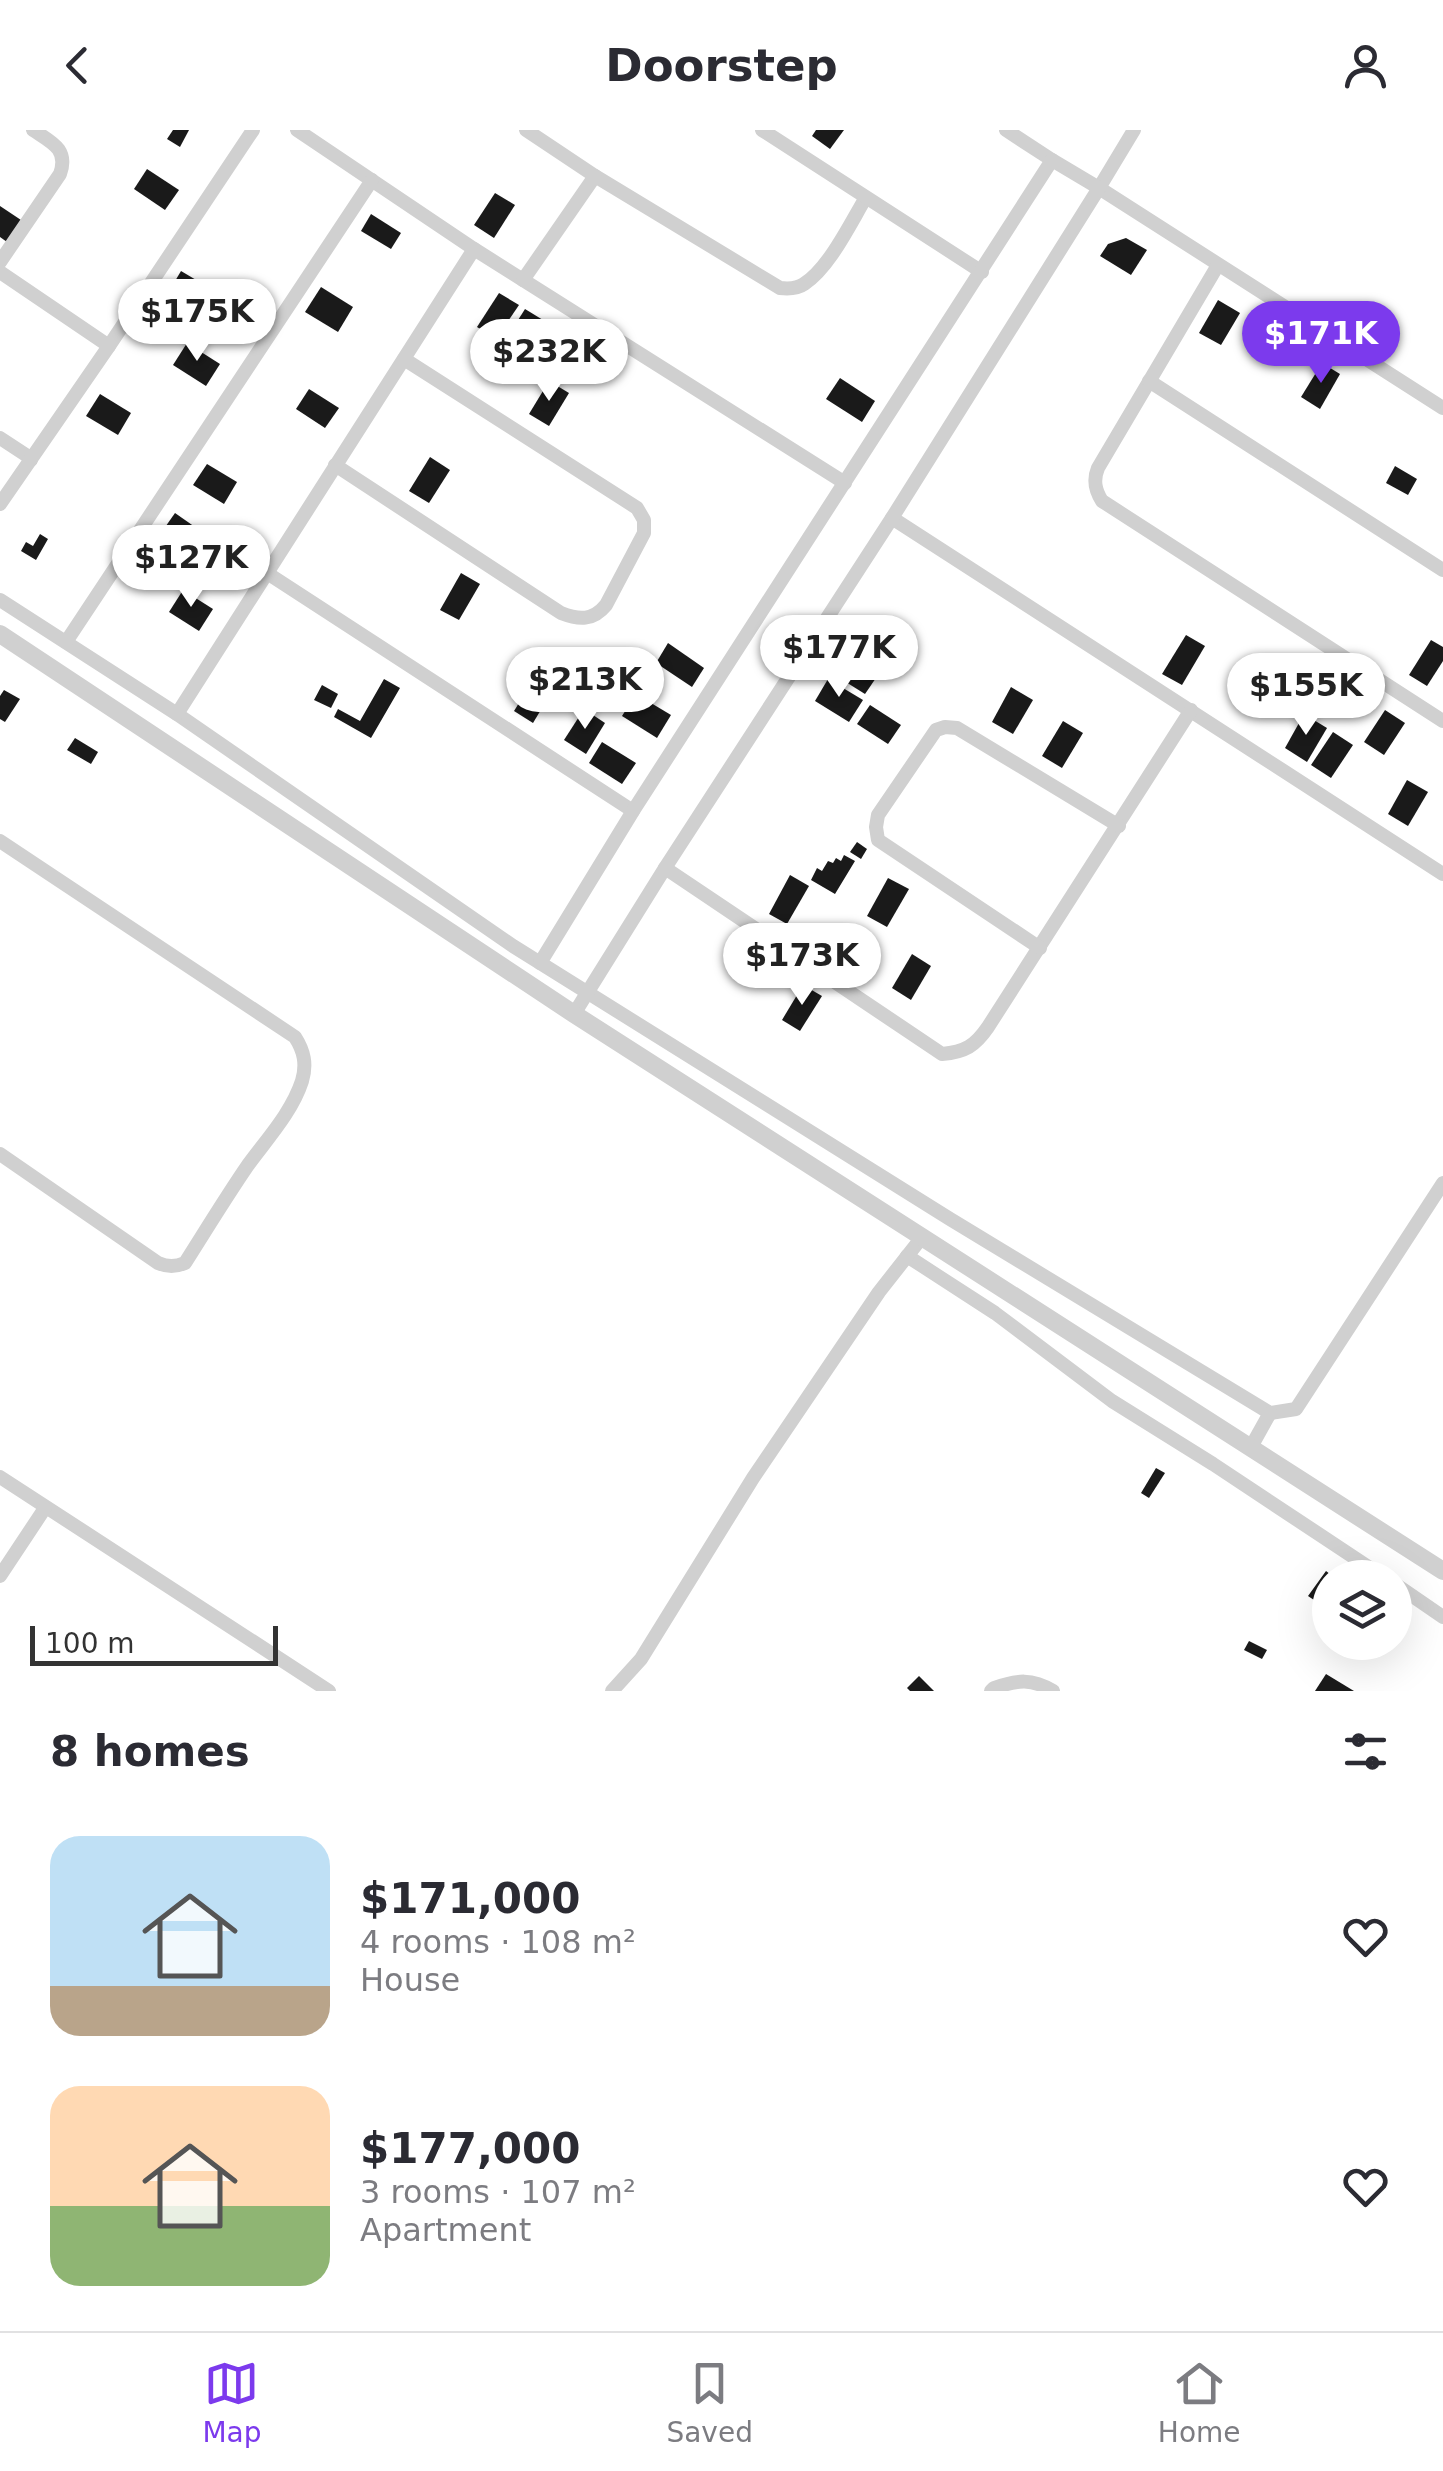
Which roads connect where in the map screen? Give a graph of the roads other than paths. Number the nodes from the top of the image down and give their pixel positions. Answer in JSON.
{"nodes":[{"id":1,"x":33,"y":130,"type":"edge"},
{"id":2,"x":253,"y":130,"type":"edge"},
{"id":3,"x":297,"y":130,"type":"edge"},
{"id":4,"x":526,"y":130,"type":"edge"},
{"id":5,"x":762,"y":130,"type":"edge"},
{"id":6,"x":1006,"y":130,"type":"edge"},
{"id":7,"x":1134,"y":130,"type":"edge"},
{"id":8,"x":1052,"y":160,"type":"junction"},
{"id":9,"x":594,"y":176,"type":"junction"},
{"id":10,"x":372,"y":180,"type":"junction"},
{"id":11,"x":1099,"y":188,"type":"junction"},
{"id":12,"x":866,"y":198,"type":"junction"},
{"id":13,"x":474,"y":249,"type":"junction"},
{"id":14,"x":0,"y":262,"type":"edge"},
{"id":15,"x":1218,"y":265,"type":"junction"},
{"id":16,"x":0,"y":272,"type":"edge"},
{"id":17,"x":982,"y":272,"type":"junction"},
{"id":18,"x":523,"y":280,"type":"junction"},
{"id":19,"x":110,"y":346,"type":"junction"},
{"id":20,"x":404,"y":359,"type":"junction"},
{"id":21,"x":1149,"y":382,"type":"junction"},
{"id":22,"x":1443,"y":408,"type":"edge"},
{"id":23,"x":0,"y":438,"type":"edge"},
{"id":24,"x":31,"y":460,"type":"junction"},
{"id":25,"x":335,"y":465,"type":"junction"},
{"id":26,"x":845,"y":483,"type":"junction"},
{"id":27,"x":0,"y":504,"type":"edge"},
{"id":28,"x":892,"y":518,"type":"junction"},
{"id":29,"x":1443,"y":570,"type":"edge"},
{"id":30,"x":267,"y":573,"type":"junction"},
{"id":31,"x":0,"y":600,"type":"edge"},
{"id":32,"x":0,"y":634,"type":"edge"},
{"id":33,"x":66,"y":642,"type":"junction"},
{"id":34,"x":1191,"y":710,"type":"junction"},
{"id":35,"x":178,"y":714,"type":"junction"},
{"id":36,"x":1443,"y":721,"type":"edge"},
{"id":37,"x":633,"y":811,"type":"junction"},
{"id":38,"x":1118,"y":826,"type":"junction"},
{"id":39,"x":0,"y":841,"type":"edge"},
{"id":40,"x":665,"y":868,"type":"junction"},
{"id":41,"x":1443,"y":874,"type":"edge"},
{"id":42,"x":1040,"y":948,"type":"junction"},
{"id":43,"x":540,"y":963,"type":"junction"},
{"id":44,"x":587,"y":991,"type":"junction"},
{"id":45,"x":574,"y":1014,"type":"junction"},
{"id":46,"x":0,"y":1154,"type":"edge"},
{"id":47,"x":1443,"y":1183,"type":"edge"},
{"id":48,"x":923,"y":1236,"type":"junction"},
{"id":49,"x":907,"y":1256,"type":"junction"},
{"id":50,"x":1270,"y":1413,"type":"junction"},
{"id":51,"x":1251,"y":1447,"type":"junction"},
{"id":52,"x":0,"y":1478,"type":"edge"},
{"id":53,"x":45,"y":1508,"type":"junction"},
{"id":54,"x":1358,"y":1560,"type":"edge"},
{"id":55,"x":1443,"y":1571,"type":"edge"},
{"id":56,"x":0,"y":1576,"type":"edge"},
{"id":57,"x":1412,"y":1596,"type":"edge"},
{"id":58,"x":1443,"y":1617,"type":"edge"},
{"id":59,"x":328,"y":1691,"type":"edge"},
{"id":60,"x":612,"y":1691,"type":"edge"},
{"id":61,"x":991,"y":1691,"type":"edge"},
{"id":62,"x":1053,"y":1691,"type":"edge"}],
"edges":[{"from":1,"to":14,"type":"street"},
{"from":2,"to":19,"type":"street"},
{"from":3,"to":10,"type":"street"},
{"from":4,"to":9,"type":"street"},
{"from":5,"to":12,"type":"street"},
{"from":6,"to":8,"type":"street"},
{"from":7,"to":11,"type":"street"},
{"from":8,"to":11,"type":"street"},
{"from":8,"to":17,"type":"street"},
{"from":9,"to":12,"type":"street"},
{"from":9,"to":18,"type":"street"},
{"from":10,"to":13,"type":"street"},
{"from":10,"to":33,"type":"street"},
{"from":11,"to":15,"type":"street"},
{"from":11,"to":28,"type":"street"},
{"from":12,"to":17,"type":"street"},
{"from":13,"to":18,"type":"street"},
{"from":13,"to":20,"type":"street"},
{"from":15,"to":21,"type":"street"},
{"from":15,"to":22,"type":"street"},
{"from":16,"to":19,"type":"street"},
{"from":17,"to":26,"type":"street"},
{"from":18,"to":26,"type":"street"},
{"from":19,"to":24,"type":"street"},
{"from":20,"to":25,"type":"street"},
{"from":20,"to":25,"type":"street"},
{"from":21,"to":29,"type":"street"},
{"from":21,"to":36,"type":"street"},
{"from":23,"to":24,"type":"street"},
{"from":24,"to":27,"type":"street"},
{"from":25,"to":30,"type":"street"},
{"from":26,"to":37,"type":"street"},
{"from":28,"to":34,"type":"street"},
{"from":28,"to":40,"type":"street"},
{"from":30,"to":35,"type":"street"},
{"from":30,"to":37,"type":"street"},
{"from":31,"to":33,"type":"street"},
{"from":32,"to":45,"type":"street"},
{"from":33,"to":35,"type":"street"},
{"from":34,"to":38,"type":"street"},
{"from":34,"to":41,"type":"street"},
{"from":35,"to":43,"type":"street"},
{"from":37,"to":43,"type":"street"},
{"from":38,"to":42,"type":"street"},
{"from":38,"to":42,"type":"street"},
{"from":39,"to":46,"type":"street"},
{"from":40,"to":42,"type":"street"},
{"from":40,"to":44,"type":"street"},
{"from":43,"to":44,"type":"street"},
{"from":44,"to":45,"type":"street"},
{"from":44,"to":50,"type":"street"},
{"from":45,"to":48,"type":"street"},
{"from":47,"to":50,"type":"street"},
{"from":48,"to":49,"type":"street"},
{"from":48,"to":51,"type":"street"},
{"from":49,"to":54,"type":"street"},
{"from":49,"to":60,"type":"street"},
{"from":50,"to":51,"type":"street"},
{"from":51,"to":55,"type":"street"},
{"from":52,"to":53,"type":"street"},
{"from":53,"to":56,"type":"street"},
{"from":53,"to":59,"type":"street"},
{"from":57,"to":58,"type":"street"},
{"from":61,"to":62,"type":"street"}]}
